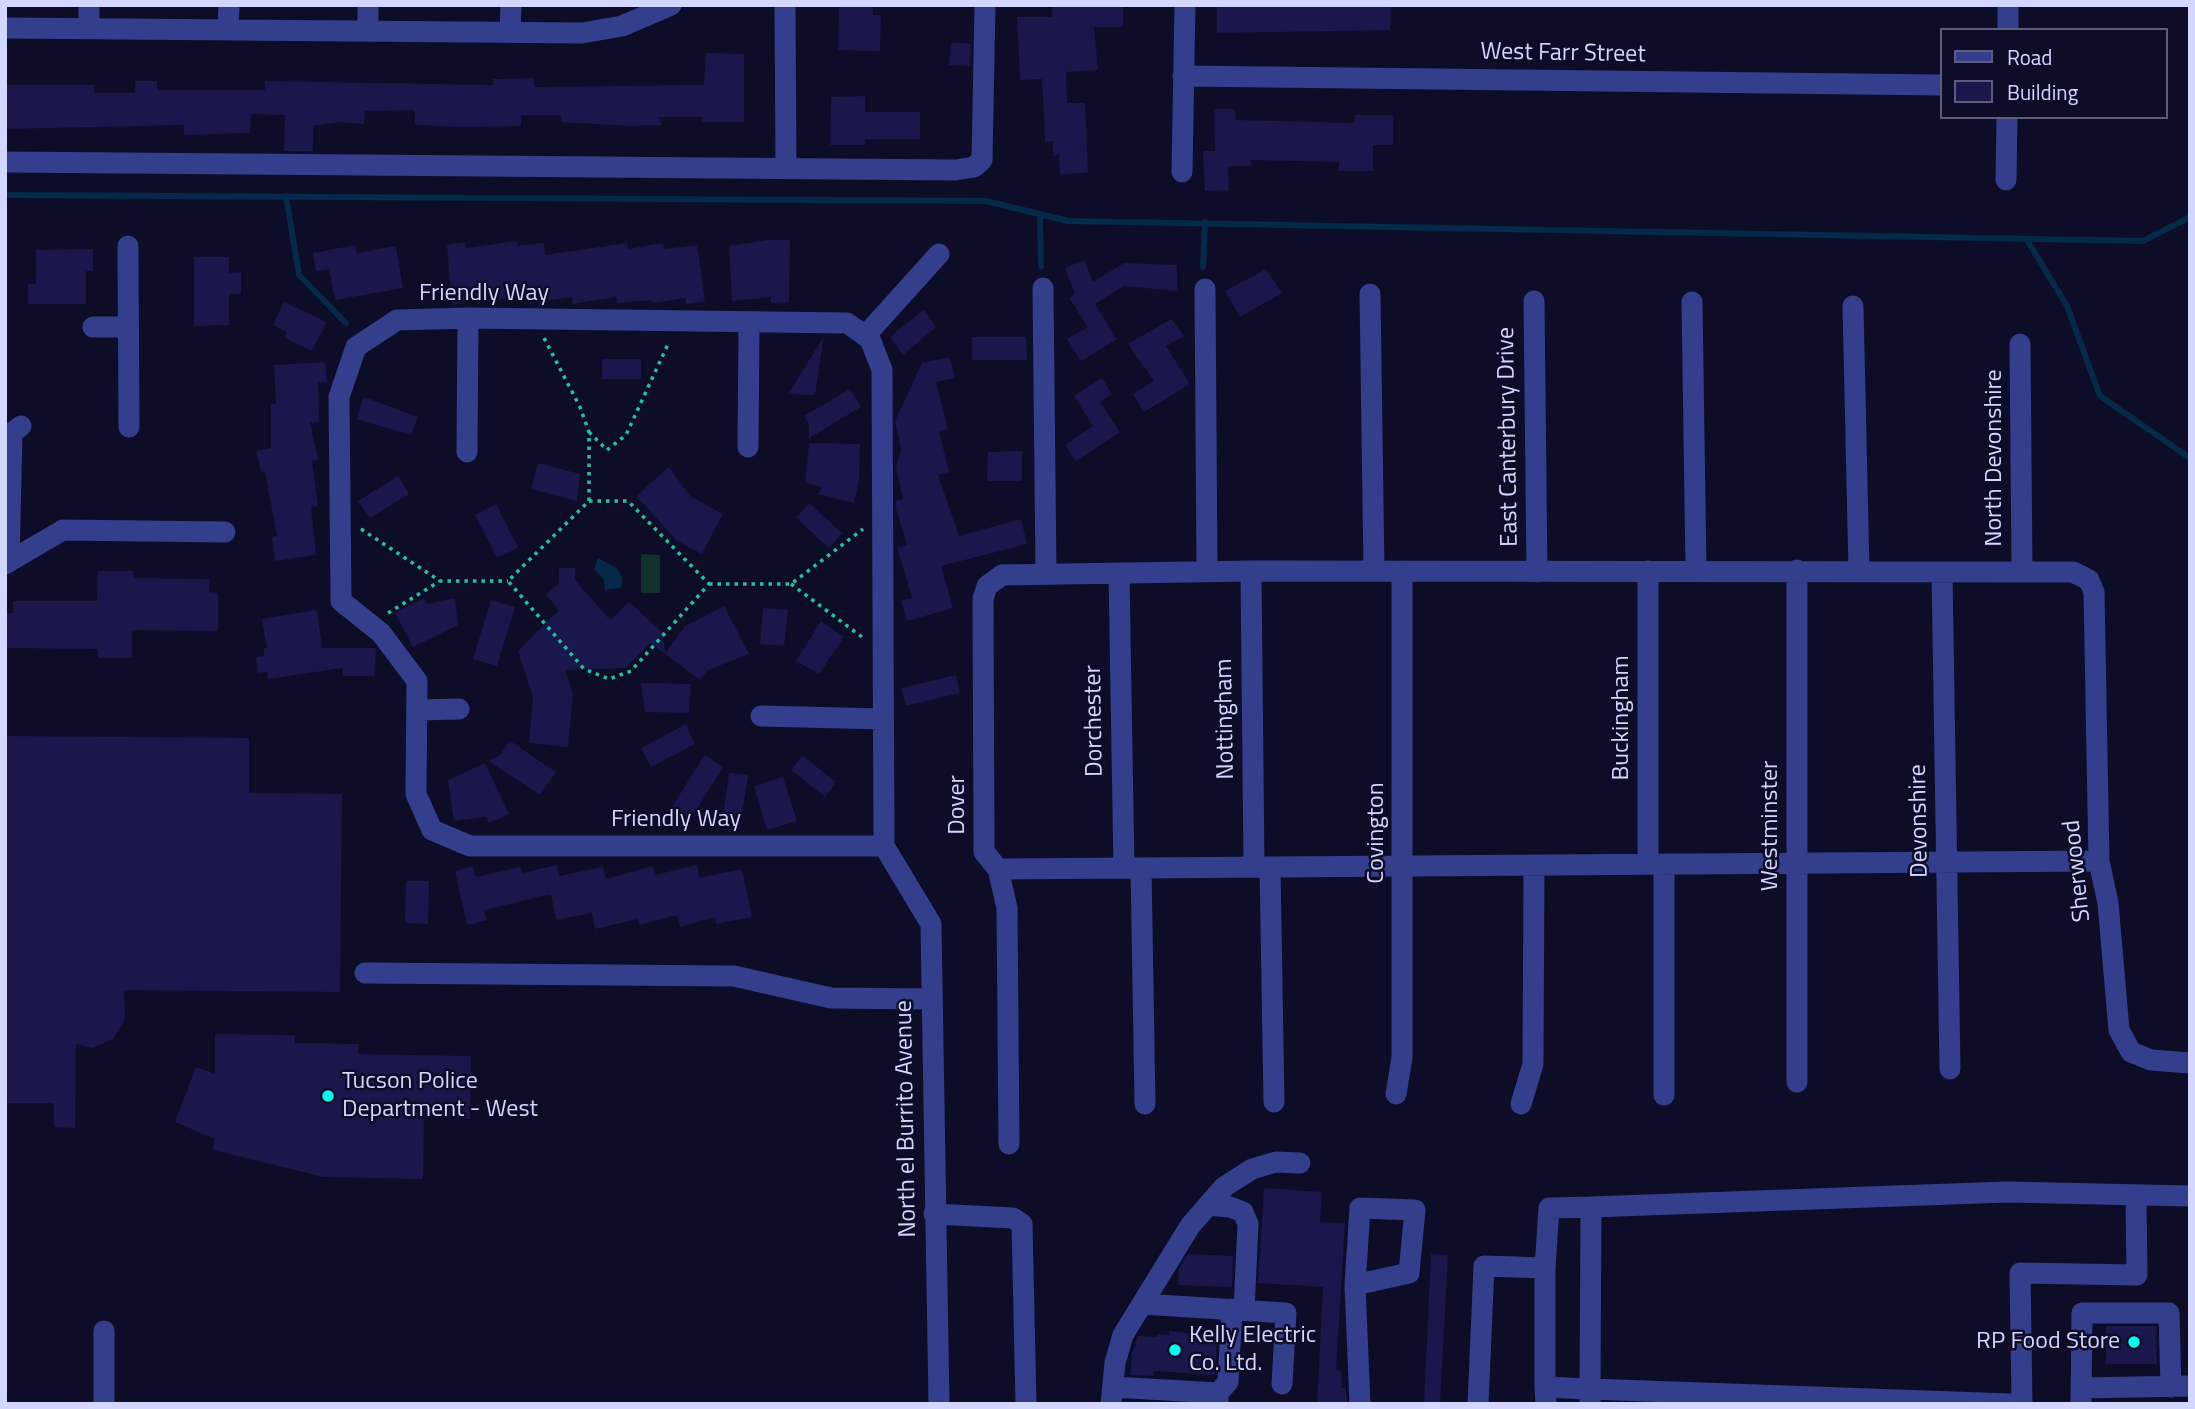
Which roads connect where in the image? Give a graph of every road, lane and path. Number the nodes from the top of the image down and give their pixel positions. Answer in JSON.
{"nodes":[{"id":1,"x":89,"y":5,"type":"edge"},
{"id":2,"x":229,"y":5,"type":"edge"},
{"id":3,"x":368,"y":5,"type":"edge"},
{"id":4,"x":511,"y":5,"type":"edge"},
{"id":5,"x":671,"y":5,"type":"edge"},
{"id":6,"x":785,"y":5,"type":"edge"},
{"id":7,"x":985,"y":5,"type":"edge"},
{"id":8,"x":1185,"y":5,"type":"edge"},
{"id":9,"x":2008,"y":5,"type":"edge"},
{"id":10,"x":647,"y":11,"type":"edge"},
{"id":11,"x":5,"y":28,"type":"edge"},
{"id":12,"x":89,"y":28,"type":"junction"},
{"id":13,"x":2008,"y":28,"type":"edge"},
{"id":14,"x":228,"y":29,"type":"junction"},
{"id":15,"x":368,"y":30,"type":"junction"},
{"id":16,"x":510,"y":32,"type":"junction"},
{"id":17,"x":1184,"y":76,"type":"junction"},
{"id":18,"x":1940,"y":85,"type":"edge"},
{"id":19,"x":2007,"y":119,"type":"edge"},
{"id":20,"x":5,"y":162,"type":"edge"},
{"id":21,"x":786,"y":169,"type":"junction"},
{"id":22,"x":1182,"y":172,"type":"dead end"},
{"id":23,"x":2006,"y":180,"type":"dead end"},
{"id":24,"x":128,"y":246,"type":"dead end"},
{"id":25,"x":939,"y":254,"type":"dead end"},
{"id":26,"x":1043,"y":288,"type":"dead end"},
{"id":27,"x":1205,"y":289,"type":"dead end"},
{"id":28,"x":1370,"y":294,"type":"dead end"},
{"id":29,"x":1534,"y":301,"type":"dead end"},
{"id":30,"x":1692,"y":302,"type":"dead end"},
{"id":31,"x":1853,"y":306,"type":"dead end"},
{"id":32,"x":468,"y":318,"type":"junction"},
{"id":33,"x":535,"y":319,"type":"junction"},
{"id":34,"x":678,"y":321,"type":"junction"},
{"id":35,"x":749,"y":322,"type":"junction"},
{"id":36,"x":93,"y":327,"type":"dead end"},
{"id":37,"x":128,"y":327,"type":"junction"},
{"id":38,"x":865,"y":336,"type":"junction"},
{"id":39,"x":2020,"y":344,"type":"dead end"},
{"id":40,"x":21,"y":426,"type":"dead end"},
{"id":41,"x":129,"y":427,"type":"dead end"},
{"id":42,"x":589,"y":432,"type":"junction"},
{"id":43,"x":748,"y":447,"type":"dead end"},
{"id":44,"x":467,"y":452,"type":"dead end"},
{"id":45,"x":589,"y":501,"type":"junction"},
{"id":46,"x":338,"y":514,"type":"junction"},
{"id":47,"x":882,"y":514,"type":"junction"},
{"id":48,"x":225,"y":531,"type":"dead end"},
{"id":49,"x":7,"y":563,"type":"edge"},
{"id":50,"x":1696,"y":570,"type":"junction"},
{"id":51,"x":1797,"y":570,"type":"junction"},
{"id":52,"x":1207,"y":571,"type":"junction"},
{"id":53,"x":1251,"y":571,"type":"junction"},
{"id":54,"x":1374,"y":571,"type":"junction"},
{"id":55,"x":1402,"y":571,"type":"junction"},
{"id":56,"x":1647,"y":571,"type":"junction"},
{"id":57,"x":1858,"y":571,"type":"junction"},
{"id":58,"x":2022,"y":571,"type":"junction"},
{"id":59,"x":1537,"y":572,"type":"junction"},
{"id":60,"x":1942,"y":572,"type":"junction"},
{"id":61,"x":1046,"y":574,"type":"junction"},
{"id":62,"x":1119,"y":574,"type":"junction"},
{"id":63,"x":440,"y":582,"type":"junction"},
{"id":64,"x":508,"y":582,"type":"junction"},
{"id":65,"x":709,"y":584,"type":"junction"},
{"id":66,"x":791,"y":584,"type":"junction"},
{"id":67,"x":369,"y":625,"type":"junction"},
{"id":68,"x":882,"y":652,"type":"junction"},
{"id":69,"x":459,"y":709,"type":"dead end"},
{"id":70,"x":419,"y":710,"type":"junction"},
{"id":71,"x":761,"y":716,"type":"dead end"},
{"id":72,"x":883,"y":719,"type":"junction"},
{"id":73,"x":884,"y":846,"type":"junction"},
{"id":74,"x":2099,"y":861,"type":"junction"},
{"id":75,"x":1947,"y":862,"type":"junction"},
{"id":76,"x":1797,"y":863,"type":"junction"},
{"id":77,"x":1656,"y":864,"type":"junction"},
{"id":78,"x":1534,"y":865,"type":"junction"},
{"id":79,"x":1404,"y":866,"type":"junction"},
{"id":80,"x":1262,"y":867,"type":"junction"},
{"id":81,"x":1133,"y":868,"type":"junction"},
{"id":82,"x":998,"y":869,"type":"junction"},
{"id":83,"x":365,"y":973,"type":"dead end"},
{"id":84,"x":932,"y":999,"type":"junction"},
{"id":85,"x":2190,"y":1062,"type":"edge"},
{"id":86,"x":1950,"y":1069,"type":"dead end"},
{"id":87,"x":1797,"y":1082,"type":"dead end"},
{"id":88,"x":1396,"y":1094,"type":"dead end"},
{"id":89,"x":1664,"y":1095,"type":"dead end"},
{"id":90,"x":1274,"y":1102,"type":"dead end"},
{"id":91,"x":1145,"y":1104,"type":"dead end"},
{"id":92,"x":1521,"y":1104,"type":"dead end"},
{"id":93,"x":1009,"y":1144,"type":"dead end"},
{"id":94,"x":1300,"y":1163,"type":"dead end"},
{"id":95,"x":2190,"y":1196,"type":"edge"},
{"id":96,"x":2136,"y":1197,"type":"junction"},
{"id":97,"x":1208,"y":1205,"type":"junction"},
{"id":98,"x":1591,"y":1207,"type":"junction"},
{"id":99,"x":934,"y":1214,"type":"junction"},
{"id":100,"x":1545,"y":1268,"type":"junction"},
{"id":101,"x":1355,"y":1285,"type":"dead end"},
{"id":102,"x":1142,"y":1304,"type":"junction"},
{"id":103,"x":1238,"y":1310,"type":"junction"},
{"id":104,"x":104,"y":1331,"type":"dead end"},
{"id":105,"x":1282,"y":1384,"type":"dead end"},
{"id":106,"x":2180,"y":1387,"type":"edge"},
{"id":107,"x":1112,"y":1395,"type":"edge"},
{"id":108,"x":1545,"y":1395,"type":"edge"},
{"id":109,"x":1590,"y":1396,"type":"edge"},
{"id":110,"x":2081,"y":1396,"type":"edge"},
{"id":111,"x":2136,"y":1396,"type":"edge"},
{"id":112,"x":1218,"y":1398,"type":"edge"},
{"id":113,"x":104,"y":1404,"type":"edge"},
{"id":114,"x":939,"y":1404,"type":"edge"},
{"id":115,"x":1026,"y":1404,"type":"edge"},
{"id":116,"x":1360,"y":1404,"type":"edge"},
{"id":117,"x":1478,"y":1404,"type":"edge"},
{"id":118,"x":2010,"y":1404,"type":"edge"},
{"id":119,"x":2022,"y":1404,"type":"edge"}],
"edges":[{"from":1,"to":12,"type":"street"},
{"from":2,"to":14,"type":"street"},
{"from":3,"to":15,"type":"street"},
{"from":4,"to":16,"type":"street"},
{"from":5,"to":10,"type":"street"},
{"from":6,"to":21,"type":"street"},
{"from":7,"to":21,"type":"street"},
{"from":8,"to":17,"type":"street"},
{"from":9,"to":13,"type":"street"},
{"from":10,"to":16,"type":"street"},
{"from":11,"to":12,"type":"street"},
{"from":12,"to":14,"type":"street"},
{"from":14,"to":15,"type":"street"},
{"from":15,"to":16,"type":"street"},
{"from":17,"to":18,"type":"street","name":"West Farr Street"},
{"from":17,"to":22,"type":"street"},
{"from":19,"to":23,"type":"street"},
{"from":20,"to":21,"type":"street"},
{"from":24,"to":37,"type":"street"},
{"from":25,"to":38,"type":"street"},
{"from":26,"to":61,"type":"street"},
{"from":27,"to":52,"type":"street"},
{"from":28,"to":54,"type":"street"},
{"from":29,"to":59,"type":"street","name":"East Canterbury Drive"},
{"from":30,"to":50,"type":"street"},
{"from":31,"to":57,"type":"street"},
{"from":32,"to":33,"type":"street","name":"Friendly Way"},
{"from":32,"to":44,"type":"street"},
{"from":32,"to":46,"type":"street","name":"Friendly Way"},
{"from":33,"to":34,"type":"street","name":"Friendly Way"},
{"from":33,"to":42,"type":"path"},
{"from":34,"to":35,"type":"street","name":"Friendly Way"},
{"from":34,"to":42,"type":"path"},
{"from":35,"to":38,"type":"street","name":"Friendly Way"},
{"from":35,"to":43,"type":"street"},
{"from":36,"to":37,"type":"street"},
{"from":37,"to":41,"type":"street"},
{"from":38,"to":47,"type":"street"},
{"from":39,"to":58,"type":"street","name":"North Devonshire"},
{"from":40,"to":49,"type":"street"},
{"from":42,"to":45,"type":"path"},
{"from":45,"to":64,"type":"path"},
{"from":45,"to":65,"type":"path"},
{"from":46,"to":63,"type":"path"},
{"from":46,"to":67,"type":"street","name":"Friendly Way"},
{"from":47,"to":66,"type":"path"},
{"from":47,"to":68,"type":"street"},
{"from":48,"to":49,"type":"street"},
{"from":50,"to":51,"type":"street"},
{"from":50,"to":56,"type":"street"},
{"from":51,"to":57,"type":"street"},
{"from":51,"to":76,"type":"street","name":"Westminster"},
{"from":52,"to":53,"type":"street"},
{"from":52,"to":62,"type":"street"},
{"from":53,"to":54,"type":"street"},
{"from":53,"to":80,"type":"street","name":"Nottingham"},
{"from":54,"to":55,"type":"street"},
{"from":55,"to":59,"type":"street"},
{"from":55,"to":79,"type":"street","name":"Covington"},
{"from":56,"to":59,"type":"street"},
{"from":56,"to":77,"type":"street","name":"Buckingham"},
{"from":57,"to":60,"type":"street"},
{"from":58,"to":60,"type":"street"},
{"from":58,"to":74,"type":"street","name":"Sherwood"},
{"from":60,"to":75,"type":"street","name":"Devonshire"},
{"from":61,"to":62,"type":"street"},
{"from":61,"to":82,"type":"street","name":"Dover"},
{"from":62,"to":81,"type":"street","name":"Dorchester"},
{"from":63,"to":64,"type":"path"},
{"from":63,"to":67,"type":"path"},
{"from":64,"to":65,"type":"path"},
{"from":65,"to":66,"type":"path"},
{"from":66,"to":68,"type":"path"},
{"from":67,"to":70,"type":"street","name":"Friendly Way"},
{"from":68,"to":72,"type":"street"},
{"from":69,"to":70,"type":"street"},
{"from":70,"to":73,"type":"street","name":"Friendly Way"},
{"from":71,"to":72,"type":"street"},
{"from":72,"to":73,"type":"street"},
{"from":73,"to":84,"type":"street","name":"North el Burrito Avenue"},
{"from":74,"to":75,"type":"street"},
{"from":74,"to":85,"type":"street","name":"Sherwood"},
{"from":75,"to":76,"type":"street"},
{"from":75,"to":86,"type":"street","name":"Devonshire"},
{"from":76,"to":77,"type":"street"},
{"from":76,"to":87,"type":"street","name":"Westminster"},
{"from":77,"to":78,"type":"street"},
{"from":77,"to":89,"type":"street","name":"Buckingham"},
{"from":78,"to":79,"type":"street"},
{"from":78,"to":92,"type":"street"},
{"from":79,"to":80,"type":"street"},
{"from":79,"to":88,"type":"street","name":"Covington"},
{"from":80,"to":81,"type":"street"},
{"from":80,"to":90,"type":"street","name":"Nottingham"},
{"from":81,"to":82,"type":"street"},
{"from":81,"to":91,"type":"street","name":"Dorchester"},
{"from":82,"to":93,"type":"street","name":"Dover"},
{"from":83,"to":84,"type":"street"},
{"from":84,"to":99,"type":"street","name":"North el Burrito Avenue"},
{"from":94,"to":97,"type":"street"},
{"from":95,"to":96,"type":"street"},
{"from":96,"to":98,"type":"street"},
{"from":96,"to":119,"type":"street"},
{"from":97,"to":102,"type":"street"},
{"from":97,"to":103,"type":"street"},
{"from":98,"to":100,"type":"street"},
{"from":98,"to":109,"type":"street"},
{"from":99,"to":114,"type":"street","name":"North el Burrito Avenue"},
{"from":99,"to":115,"type":"street"},
{"from":100,"to":108,"type":"street"},
{"from":100,"to":117,"type":"street"},
{"from":101,"to":116,"type":"street"},
{"from":102,"to":103,"type":"street"},
{"from":102,"to":107,"type":"street"},
{"from":103,"to":105,"type":"street"},
{"from":103,"to":112,"type":"street"},
{"from":104,"to":113,"type":"street"},
{"from":106,"to":110,"type":"street"},
{"from":106,"to":111,"type":"street"},
{"from":107,"to":112,"type":"street"},
{"from":108,"to":109,"type":"street"},
{"from":109,"to":118,"type":"street"},
{"from":110,"to":111,"type":"street"}]}
